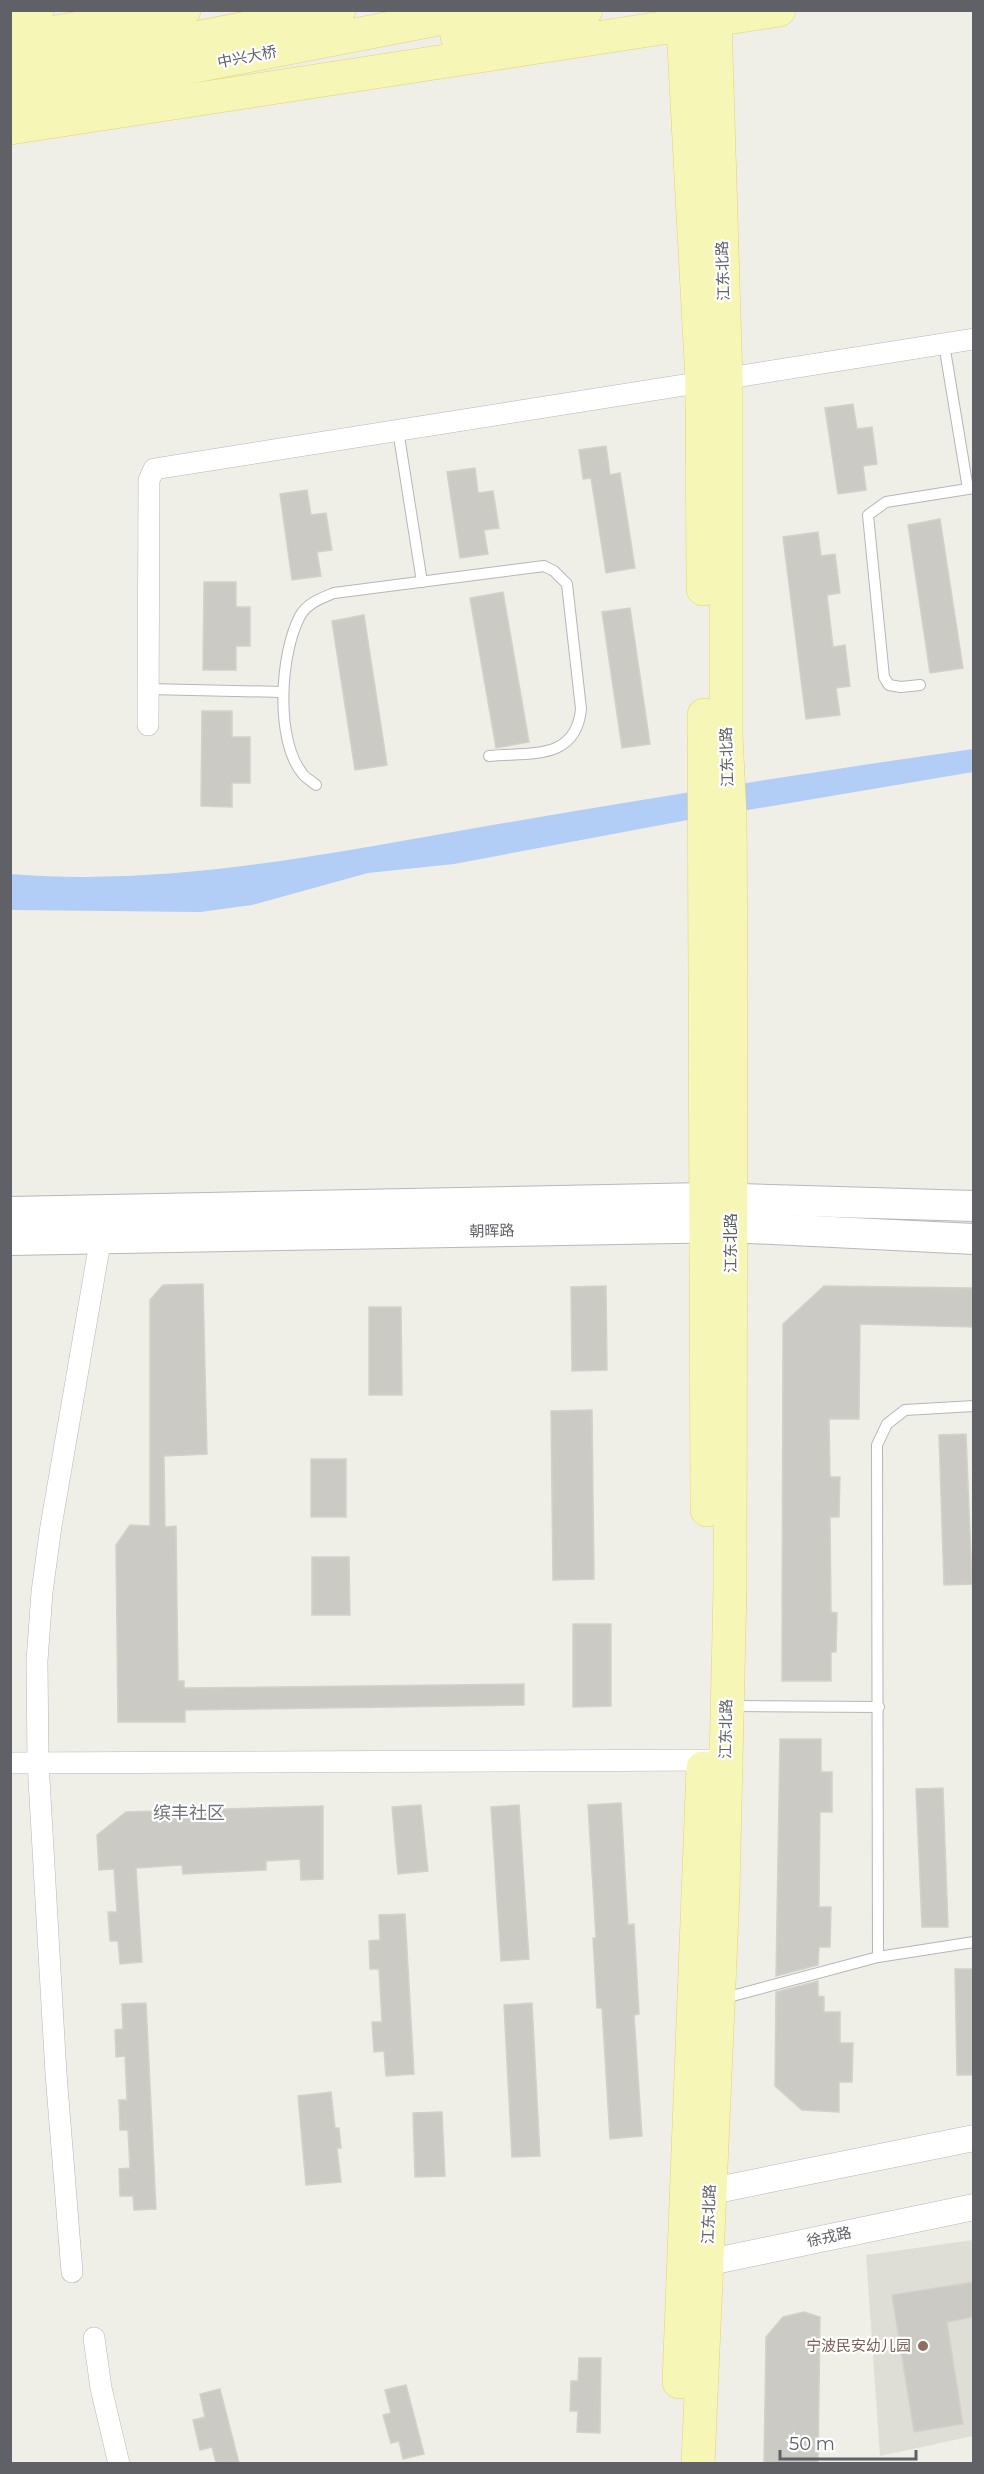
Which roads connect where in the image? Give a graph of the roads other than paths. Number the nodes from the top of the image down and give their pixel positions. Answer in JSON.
{"nodes":[{"id":1,"x":37,"y":10,"type":"edge"},
{"id":2,"x":184,"y":10,"type":"edge"},
{"id":3,"x":339,"y":10,"type":"edge"},
{"id":4,"x":484,"y":10,"type":"edge"},
{"id":5,"x":586,"y":10,"type":"edge"},
{"id":6,"x":779,"y":10,"type":"edge"},
{"id":7,"x":10,"y":15,"type":"edge"},
{"id":8,"x":715,"y":21,"type":"junction"},
{"id":9,"x":683,"y":27,"type":"junction"},
{"id":10,"x":10,"y":40,"type":"edge"},
{"id":11,"x":208,"y":64,"type":"junction"},
{"id":12,"x":10,"y":71,"type":"edge"},
{"id":13,"x":10,"y":102,"type":"edge"},
{"id":14,"x":10,"y":128,"type":"edge"},
{"id":15,"x":974,"y":339,"type":"edge"},
{"id":16,"x":944,"y":344,"type":"junction"},
{"id":17,"x":714,"y":380,"type":"junction"},
{"id":18,"x":398,"y":430,"type":"junction"},
{"id":19,"x":971,"y":489,"type":"edge"},
{"id":20,"x":423,"y":582,"type":"junction"},
{"id":21,"x":920,"y":684,"type":"dead end"},
{"id":22,"x":148,"y":689,"type":"junction"},
{"id":23,"x":282,"y":692,"type":"junction"},
{"id":24,"x":148,"y":725,"type":"dead end"},
{"id":25,"x":715,"y":752,"type":"junction"},
{"id":26,"x":489,"y":756,"type":"dead end"},
{"id":27,"x":316,"y":785,"type":"dead end"},
{"id":28,"x":974,"y":1206,"type":"edge"},
{"id":29,"x":10,"y":1212,"type":"edge"},
{"id":30,"x":718,"y":1212,"type":"junction"},
{"id":31,"x":102,"y":1225,"type":"junction"},
{"id":32,"x":974,"y":1239,"type":"edge"},
{"id":33,"x":10,"y":1240,"type":"edge"},
{"id":34,"x":974,"y":1406,"type":"edge"},
{"id":35,"x":726,"y":1706,"type":"junction"},
{"id":36,"x":879,"y":1707,"type":"junction"},
{"id":37,"x":715,"y":1759,"type":"junction"},
{"id":38,"x":38,"y":1762,"type":"junction"},
{"id":39,"x":10,"y":1763,"type":"edge"},
{"id":40,"x":974,"y":1942,"type":"edge"},
{"id":41,"x":878,"y":1957,"type":"junction"},
{"id":42,"x":718,"y":2000,"type":"junction"},
{"id":43,"x":974,"y":2138,"type":"edge"},
{"id":44,"x":698,"y":2194,"type":"junction"},
{"id":45,"x":974,"y":2207,"type":"edge"},
{"id":46,"x":696,"y":2265,"type":"junction"},
{"id":47,"x":72,"y":2272,"type":"dead end"},
{"id":48,"x":94,"y":2338,"type":"dead end"},
{"id":49,"x":119,"y":2463,"type":"edge"},
{"id":50,"x":677,"y":2463,"type":"edge"},
{"id":51,"x":698,"y":2463,"type":"edge"}],
"edges":[{"from":1,"to":7,"type":"main road"},
{"from":2,"to":10,"type":"main road"},
{"from":3,"to":12,"type":"main road","name":"中兴大桥"},
{"from":4,"to":11,"type":"main road","name":"中兴大桥"},
{"from":5,"to":11,"type":"main road"},
{"from":6,"to":8,"type":"main road"},
{"from":8,"to":9,"type":"main road"},
{"from":8,"to":17,"type":"main road","name":"江东北路"},
{"from":9,"to":14,"type":"main road"},
{"from":9,"to":17,"type":"main road","name":"江东北路"},
{"from":11,"to":13,"type":"main road","name":"中兴大桥"},
{"from":15,"to":16,"type":"street"},
{"from":16,"to":17,"type":"street"},
{"from":16,"to":19,"type":"lane"},
{"from":17,"to":18,"type":"street"},
{"from":17,"to":25,"type":"main road","name":"江东北路"},
{"from":18,"to":20,"type":"lane"},
{"from":18,"to":22,"type":"street"},
{"from":19,"to":21,"type":"lane"},
{"from":20,"to":23,"type":"lane"},
{"from":20,"to":26,"type":"lane"},
{"from":22,"to":23,"type":"lane"},
{"from":22,"to":24,"type":"street"},
{"from":23,"to":27,"type":"lane"},
{"from":25,"to":30,"type":"main road","name":"江东北路"},
{"from":25,"to":30,"type":"main road","name":"江东北路"},
{"from":28,"to":30,"type":"main road","name":"朝晖路"},
{"from":29,"to":31,"type":"main road","name":"朝晖路"},
{"from":30,"to":31,"type":"main road","name":"朝晖路"},
{"from":30,"to":32,"type":"main road","name":"朝晖路"},
{"from":30,"to":35,"type":"main road","name":"江东北路"},
{"from":30,"to":37,"type":"main road","name":"江东北路"},
{"from":31,"to":33,"type":"main road","name":"朝晖路"},
{"from":31,"to":38,"type":"street"},
{"from":34,"to":36,"type":"lane"},
{"from":35,"to":36,"type":"lane"},
{"from":35,"to":37,"type":"main road","name":"江东北路"},
{"from":36,"to":41,"type":"lane"},
{"from":37,"to":38,"type":"street"},
{"from":37,"to":42,"type":"main road","name":"江东北路"},
{"from":37,"to":44,"type":"main road","name":"江东北路"},
{"from":38,"to":39,"type":"street"},
{"from":38,"to":47,"type":"street"},
{"from":40,"to":41,"type":"lane"},
{"from":41,"to":42,"type":"lane"},
{"from":42,"to":44,"type":"main road","name":"江东北路"},
{"from":43,"to":44,"type":"street"},
{"from":44,"to":46,"type":"main road","name":"江东北路"},
{"from":45,"to":46,"type":"street","name":"徐戎路"},
{"from":46,"to":50,"type":"main road","name":"江东北路"},
{"from":46,"to":51,"type":"main road","name":"江东北路"},
{"from":48,"to":49,"type":"street"}]}
